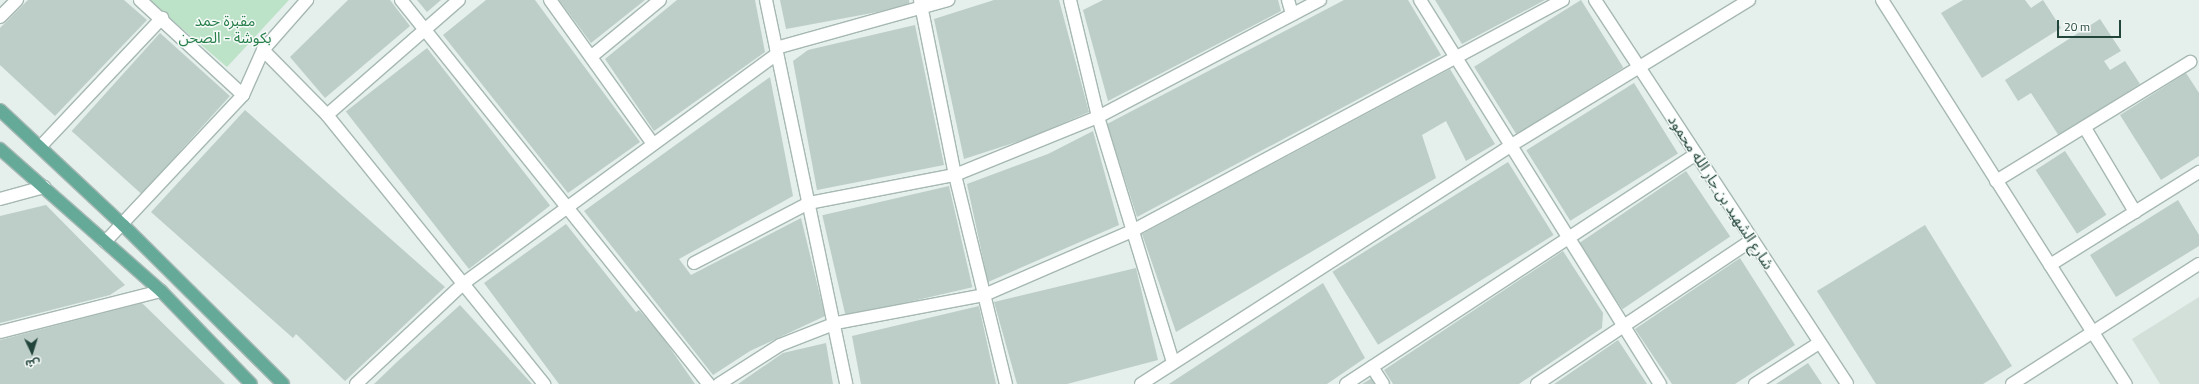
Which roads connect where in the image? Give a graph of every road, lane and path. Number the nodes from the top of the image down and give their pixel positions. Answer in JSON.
{"nodes":[{"id":1,"x":17,"y":0,"type":"edge"},
{"id":2,"x":140,"y":0,"type":"edge"},
{"id":3,"x":307,"y":0,"type":"edge"},
{"id":4,"x":401,"y":0,"type":"edge"},
{"id":5,"x":459,"y":0,"type":"edge"},
{"id":6,"x":550,"y":0,"type":"edge"},
{"id":7,"x":660,"y":0,"type":"edge"},
{"id":8,"x":766,"y":0,"type":"edge"},
{"id":9,"x":948,"y":0,"type":"edge"},
{"id":10,"x":1070,"y":0,"type":"edge"},
{"id":11,"x":1288,"y":0,"type":"edge"},
{"id":12,"x":1320,"y":0,"type":"edge"},
{"id":13,"x":1420,"y":0,"type":"edge"},
{"id":14,"x":1563,"y":0,"type":"edge"},
{"id":15,"x":1595,"y":0,"type":"edge"},
{"id":16,"x":1748,"y":0,"type":"edge"},
{"id":17,"x":1882,"y":0,"type":"edge"},
{"id":18,"x":921,"y":4,"type":"edge"},
{"id":19,"x":1292,"y":14,"type":"junction"},
{"id":20,"x":0,"y":17,"type":"edge"},
{"id":21,"x":162,"y":18,"type":"junction"},
{"id":22,"x":423,"y":28,"type":"junction"},
{"id":23,"x":263,"y":50,"type":"junction"},
{"id":24,"x":776,"y":52,"type":"junction"},
{"id":25,"x":592,"y":56,"type":"junction"},
{"id":26,"x":1456,"y":58,"type":"junction"},
{"id":27,"x":2190,"y":62,"type":"dead end"},
{"id":28,"x":1641,"y":69,"type":"junction"},
{"id":29,"x":243,"y":95,"type":"junction"},
{"id":30,"x":0,"y":110,"type":"edge"},
{"id":31,"x":327,"y":115,"type":"junction"},
{"id":32,"x":1098,"y":117,"type":"junction"},
{"id":33,"x":2085,"y":128,"type":"junction"},
{"id":34,"x":653,"y":144,"type":"junction"},
{"id":35,"x":1510,"y":146,"type":"junction"},
{"id":36,"x":40,"y":147,"type":"junction"},
{"id":37,"x":0,"y":149,"type":"edge"},
{"id":38,"x":1696,"y":154,"type":"junction"},
{"id":39,"x":2199,"y":172,"type":"edge"},
{"id":40,"x":955,"y":175,"type":"junction"},
{"id":41,"x":1996,"y":181,"type":"junction"},
{"id":42,"x":44,"y":187,"type":"junction"},
{"id":43,"x":0,"y":199,"type":"edge"},
{"id":44,"x":809,"y":203,"type":"junction"},
{"id":45,"x":568,"y":208,"type":"junction"},
{"id":46,"x":2135,"y":212,"type":"junction"},
{"id":47,"x":124,"y":226,"type":"junction"},
{"id":48,"x":1132,"y":231,"type":"junction"},
{"id":49,"x":1566,"y":238,"type":"junction"},
{"id":50,"x":1751,"y":241,"type":"junction"},
{"id":51,"x":105,"y":242,"type":"junction"},
{"id":52,"x":694,"y":263,"type":"dead end"},
{"id":53,"x":2199,"y":264,"type":"edge"},
{"id":54,"x":2050,"y":265,"type":"junction"},
{"id":55,"x":464,"y":283,"type":"junction"},
{"id":56,"x":161,"y":291,"type":"junction"},
{"id":57,"x":984,"y":295,"type":"junction"},
{"id":58,"x":836,"y":323,"type":"junction"},
{"id":59,"x":1622,"y":326,"type":"junction"},
{"id":60,"x":2092,"y":329,"type":"junction"},
{"id":61,"x":0,"y":332,"type":"edge"},
{"id":62,"x":1819,"y":343,"type":"junction"},
{"id":63,"x":1173,"y":362,"type":"junction"},
{"id":64,"x":1372,"y":367,"type":"junction"},
{"id":65,"x":251,"y":384,"type":"edge"},
{"id":66,"x":283,"y":384,"type":"edge"},
{"id":67,"x":356,"y":384,"type":"edge"},
{"id":68,"x":544,"y":384,"type":"edge"},
{"id":69,"x":709,"y":384,"type":"edge"},
{"id":70,"x":719,"y":384,"type":"edge"},
{"id":71,"x":846,"y":384,"type":"edge"},
{"id":72,"x":1006,"y":384,"type":"edge"},
{"id":73,"x":1140,"y":384,"type":"edge"},
{"id":74,"x":1346,"y":384,"type":"edge"},
{"id":75,"x":1383,"y":384,"type":"edge"},
{"id":76,"x":1537,"y":384,"type":"edge"},
{"id":77,"x":1660,"y":384,"type":"edge"},
{"id":78,"x":1755,"y":384,"type":"edge"},
{"id":79,"x":1847,"y":384,"type":"edge"},
{"id":80,"x":2012,"y":384,"type":"edge"},
{"id":81,"x":2126,"y":384,"type":"edge"}],
"edges":[{"from":1,"to":20,"type":"street"},
{"from":2,"to":21,"type":"street"},
{"from":3,"to":23,"type":"street"},
{"from":4,"to":22,"type":"street"},
{"from":5,"to":22,"type":"street"},
{"from":6,"to":25,"type":"street"},
{"from":7,"to":25,"type":"street"},
{"from":8,"to":24,"type":"street"},
{"from":9,"to":18,"type":"street"},
{"from":10,"to":32,"type":"street"},
{"from":11,"to":19,"type":"street"},
{"from":12,"to":19,"type":"street"},
{"from":13,"to":26,"type":"street"},
{"from":14,"to":26,"type":"street"},
{"from":15,"to":28,"type":"street","name":"شارع الشهيد بن جار الله محمود"},
{"from":16,"to":28,"type":"street"},
{"from":17,"to":41,"type":"street"},
{"from":18,"to":24,"type":"street"},
{"from":18,"to":40,"type":"street"},
{"from":19,"to":32,"type":"street"},
{"from":21,"to":29,"type":"street"},
{"from":21,"to":36,"type":"street"},
{"from":22,"to":31,"type":"street"},
{"from":22,"to":45,"type":"street"},
{"from":23,"to":29,"type":"street"},
{"from":23,"to":31,"type":"street"},
{"from":24,"to":34,"type":"street"},
{"from":24,"to":44,"type":"street"},
{"from":25,"to":34,"type":"street"},
{"from":26,"to":35,"type":"street"},
{"from":26,"to":48,"type":"street"},
{"from":27,"to":33,"type":"street"},
{"from":28,"to":35,"type":"street"},
{"from":28,"to":38,"type":"street","name":"شارع الشهيد بن جار الله محمود"},
{"from":29,"to":47,"type":"street"},
{"from":30,"to":36,"type":"main road"},
{"from":31,"to":55,"type":"street"},
{"from":32,"to":40,"type":"street"},
{"from":32,"to":48,"type":"street"},
{"from":33,"to":41,"type":"street"},
{"from":33,"to":46,"type":"street"},
{"from":34,"to":45,"type":"street"},
{"from":35,"to":49,"type":"street"},
{"from":35,"to":63,"type":"street"},
{"from":36,"to":47,"type":"main road"},
{"from":37,"to":42,"type":"main road"},
{"from":38,"to":49,"type":"street"},
{"from":38,"to":50,"type":"street","name":"شارع الشهيد بن جار الله محمود"},
{"from":39,"to":46,"type":"street"},
{"from":40,"to":44,"type":"street"},
{"from":40,"to":57,"type":"street"},
{"from":41,"to":54,"type":"street"},
{"from":42,"to":43,"type":"street"},
{"from":42,"to":51,"type":"main road"},
{"from":44,"to":52,"type":"street"},
{"from":44,"to":58,"type":"street"},
{"from":45,"to":55,"type":"street"},
{"from":45,"to":69,"type":"street"},
{"from":46,"to":54,"type":"street"},
{"from":47,"to":51,"type":"street"},
{"from":47,"to":66,"type":"main road"},
{"from":48,"to":57,"type":"street"},
{"from":48,"to":63,"type":"street"},
{"from":49,"to":59,"type":"street"},
{"from":49,"to":64,"type":"street"},
{"from":50,"to":59,"type":"street"},
{"from":50,"to":62,"type":"street","name":"شارع الشهيد بن جار الله محمود"},
{"from":51,"to":56,"type":"main road"},
{"from":53,"to":60,"type":"street"},
{"from":54,"to":60,"type":"street"},
{"from":55,"to":67,"type":"street"},
{"from":55,"to":68,"type":"street"},
{"from":56,"to":61,"type":"street"},
{"from":56,"to":65,"type":"main road"},
{"from":57,"to":58,"type":"street"},
{"from":57,"to":72,"type":"street"},
{"from":58,"to":70,"type":"street"},
{"from":58,"to":71,"type":"street"},
{"from":59,"to":76,"type":"street"},
{"from":59,"to":77,"type":"street"},
{"from":60,"to":80,"type":"street"},
{"from":60,"to":81,"type":"street"},
{"from":62,"to":78,"type":"street"},
{"from":62,"to":79,"type":"street","name":"شارع الشهيد بن جار الله محمود"},
{"from":63,"to":73,"type":"street"},
{"from":64,"to":74,"type":"street"},
{"from":64,"to":75,"type":"street"}]}
